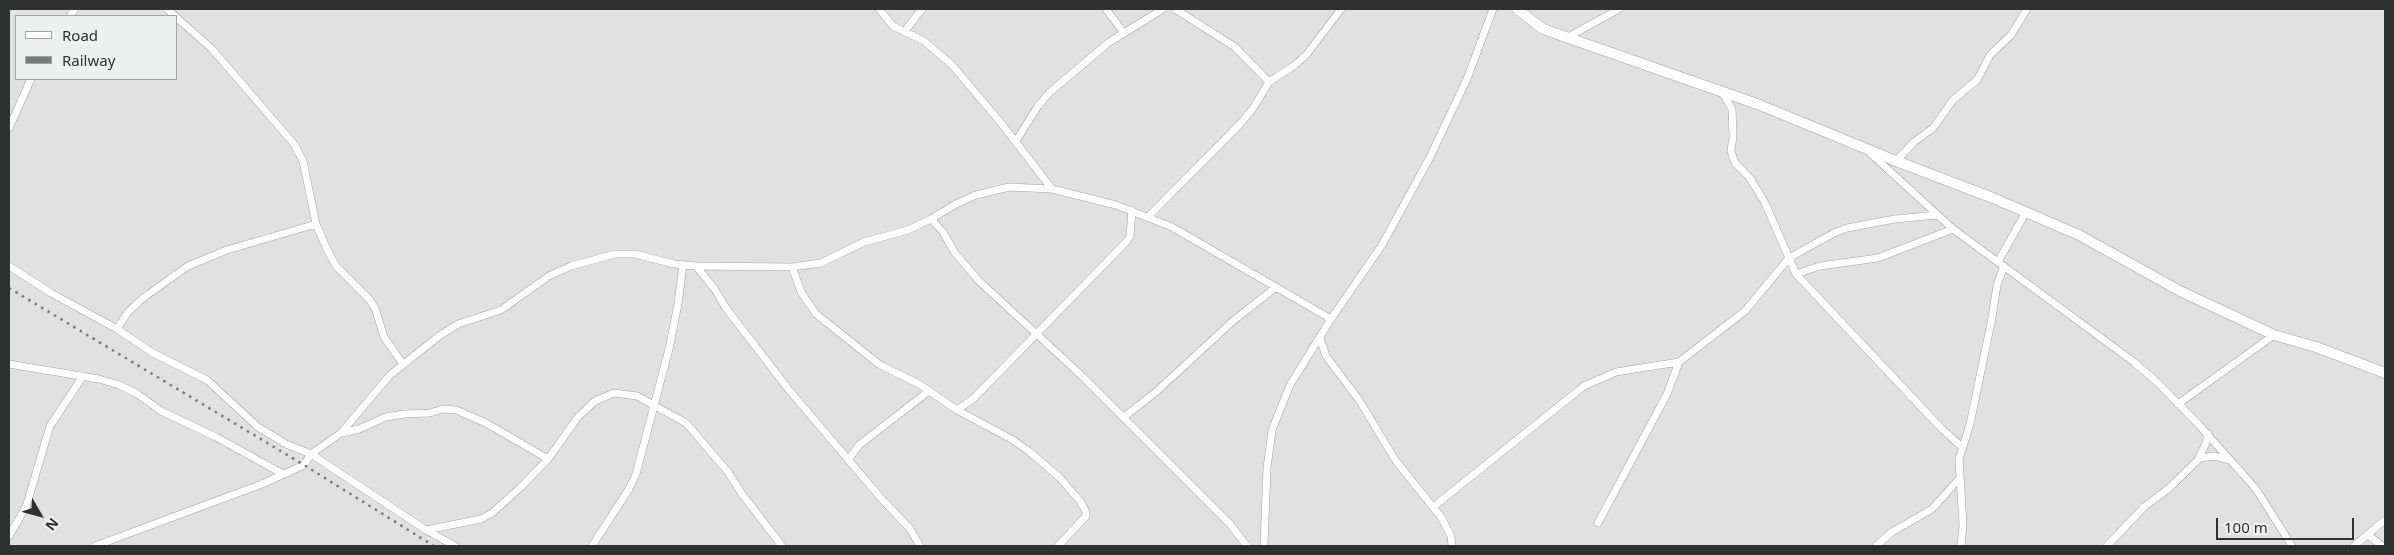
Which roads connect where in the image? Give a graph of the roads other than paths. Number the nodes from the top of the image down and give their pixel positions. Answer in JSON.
{"nodes":[{"id":1,"x":879,"y":9,"type":"edge"},
{"id":2,"x":922,"y":9,"type":"edge"},
{"id":3,"x":1106,"y":9,"type":"edge"},
{"id":4,"x":1163,"y":9,"type":"edge"},
{"id":5,"x":1176,"y":9,"type":"edge"},
{"id":6,"x":1341,"y":9,"type":"edge"},
{"id":7,"x":1494,"y":9,"type":"edge"},
{"id":8,"x":1517,"y":9,"type":"edge"},
{"id":9,"x":1619,"y":9,"type":"edge"},
{"id":10,"x":2026,"y":9,"type":"edge"},
{"id":11,"x":178,"y":19,"type":"edge"},
{"id":12,"x":904,"y":32,"type":"junction"},
{"id":13,"x":1124,"y":33,"type":"junction"},
{"id":14,"x":1568,"y":37,"type":"junction"},
{"id":15,"x":31,"y":80,"type":"edge"},
{"id":16,"x":1269,"y":82,"type":"junction"},
{"id":17,"x":1722,"y":91,"type":"junction"},
{"id":18,"x":9,"y":128,"type":"edge"},
{"id":19,"x":1849,"y":140,"type":"junction"},
{"id":20,"x":1016,"y":141,"type":"junction"},
{"id":21,"x":1896,"y":162,"type":"junction"},
{"id":22,"x":1052,"y":189,"type":"junction"},
{"id":23,"x":1132,"y":210,"type":"junction"},
{"id":24,"x":2026,"y":212,"type":"junction"},
{"id":25,"x":1938,"y":215,"type":"junction"},
{"id":26,"x":1149,"y":216,"type":"junction"},
{"id":27,"x":931,"y":219,"type":"junction"},
{"id":28,"x":316,"y":224,"type":"junction"},
{"id":29,"x":1953,"y":229,"type":"junction"},
{"id":30,"x":1789,"y":258,"type":"junction"},
{"id":31,"x":2001,"y":264,"type":"junction"},
{"id":32,"x":683,"y":265,"type":"junction"},
{"id":33,"x":9,"y":266,"type":"edge"},
{"id":34,"x":696,"y":266,"type":"junction"},
{"id":35,"x":792,"y":267,"type":"junction"},
{"id":36,"x":1796,"y":274,"type":"junction"},
{"id":37,"x":1275,"y":288,"type":"junction"},
{"id":38,"x":1331,"y":319,"type":"junction"},
{"id":39,"x":117,"y":329,"type":"junction"},
{"id":40,"x":2274,"y":334,"type":"junction"},
{"id":41,"x":1035,"y":335,"type":"junction"},
{"id":42,"x":1320,"y":338,"type":"junction"},
{"id":43,"x":1680,"y":362,"type":"junction"},
{"id":44,"x":9,"y":364,"type":"edge"},
{"id":45,"x":402,"y":364,"type":"junction"},
{"id":46,"x":2385,"y":372,"type":"edge"},
{"id":47,"x":83,"y":376,"type":"junction"},
{"id":48,"x":929,"y":391,"type":"junction"},
{"id":49,"x":653,"y":404,"type":"junction"},
{"id":50,"x":2178,"y":404,"type":"junction"},
{"id":51,"x":957,"y":410,"type":"junction"},
{"id":52,"x":1124,"y":417,"type":"junction"},
{"id":53,"x":341,"y":433,"type":"junction"},
{"id":54,"x":2208,"y":434,"type":"junction"},
{"id":55,"x":1962,"y":447,"type":"junction"},
{"id":56,"x":311,"y":454,"type":"junction"},
{"id":57,"x":2200,"y":458,"type":"junction"},
{"id":58,"x":548,"y":459,"type":"junction"},
{"id":59,"x":848,"y":460,"type":"junction"},
{"id":60,"x":2230,"y":460,"type":"junction"},
{"id":61,"x":283,"y":474,"type":"junction"},
{"id":62,"x":1959,"y":479,"type":"junction"},
{"id":63,"x":1433,"y":507,"type":"junction"},
{"id":64,"x":2385,"y":520,"type":"edge"},
{"id":65,"x":1598,"y":523,"type":"dead end"},
{"id":66,"x":426,"y":530,"type":"junction"},
{"id":67,"x":2368,"y":535,"type":"junction"},
{"id":68,"x":9,"y":536,"type":"edge"},
{"id":69,"x":95,"y":546,"type":"edge"},
{"id":70,"x":455,"y":546,"type":"edge"},
{"id":71,"x":592,"y":546,"type":"edge"},
{"id":72,"x":782,"y":546,"type":"edge"},
{"id":73,"x":920,"y":546,"type":"edge"},
{"id":74,"x":1058,"y":546,"type":"edge"},
{"id":75,"x":1247,"y":546,"type":"edge"},
{"id":76,"x":1264,"y":546,"type":"edge"},
{"id":77,"x":1452,"y":546,"type":"edge"},
{"id":78,"x":1876,"y":546,"type":"edge"},
{"id":79,"x":1960,"y":546,"type":"edge"},
{"id":80,"x":2107,"y":546,"type":"edge"},
{"id":81,"x":2292,"y":546,"type":"edge"},
{"id":82,"x":2354,"y":546,"type":"edge"},
{"id":83,"x":2382,"y":546,"type":"edge"}],
"edges":[{"from":1,"to":12,"type":"street"},
{"from":2,"to":12,"type":"street"},
{"from":3,"to":13,"type":"street"},
{"from":4,"to":13,"type":"street"},
{"from":5,"to":16,"type":"street"},
{"from":6,"to":16,"type":"street"},
{"from":7,"to":38,"type":"street"},
{"from":8,"to":14,"type":"street"},
{"from":9,"to":14,"type":"street"},
{"from":10,"to":21,"type":"street"},
{"from":11,"to":28,"type":"street"},
{"from":12,"to":20,"type":"street"},
{"from":13,"to":20,"type":"street"},
{"from":14,"to":17,"type":"street"},
{"from":15,"to":18,"type":"street"},
{"from":16,"to":26,"type":"street"},
{"from":17,"to":19,"type":"street"},
{"from":17,"to":30,"type":"street"},
{"from":19,"to":21,"type":"street"},
{"from":19,"to":25,"type":"street"},
{"from":20,"to":22,"type":"street"},
{"from":21,"to":24,"type":"street"},
{"from":22,"to":23,"type":"street"},
{"from":22,"to":27,"type":"street"},
{"from":23,"to":26,"type":"street"},
{"from":23,"to":41,"type":"street"},
{"from":24,"to":31,"type":"street"},
{"from":24,"to":40,"type":"street"},
{"from":25,"to":29,"type":"street"},
{"from":25,"to":30,"type":"street"},
{"from":26,"to":37,"type":"street"},
{"from":27,"to":35,"type":"street"},
{"from":27,"to":41,"type":"street"},
{"from":28,"to":39,"type":"street"},
{"from":28,"to":45,"type":"street"},
{"from":29,"to":31,"type":"street"},
{"from":29,"to":36,"type":"street"},
{"from":30,"to":36,"type":"street"},
{"from":30,"to":43,"type":"street"},
{"from":31,"to":50,"type":"street"},
{"from":31,"to":55,"type":"street"},
{"from":32,"to":34,"type":"street"},
{"from":32,"to":45,"type":"street"},
{"from":32,"to":49,"type":"street"},
{"from":33,"to":39,"type":"street"},
{"from":34,"to":35,"type":"street"},
{"from":34,"to":59,"type":"street"},
{"from":35,"to":48,"type":"street"},
{"from":36,"to":55,"type":"street"},
{"from":37,"to":38,"type":"street"},
{"from":37,"to":52,"type":"street"},
{"from":38,"to":42,"type":"street"},
{"from":39,"to":56,"type":"street"},
{"from":40,"to":46,"type":"street"},
{"from":40,"to":50,"type":"street"},
{"from":41,"to":51,"type":"street"},
{"from":41,"to":52,"type":"street"},
{"from":42,"to":63,"type":"street"},
{"from":42,"to":76,"type":"street"},
{"from":43,"to":63,"type":"street"},
{"from":43,"to":65,"type":"street"},
{"from":44,"to":47,"type":"street"},
{"from":45,"to":53,"type":"street"},
{"from":47,"to":61,"type":"street"},
{"from":47,"to":68,"type":"street"},
{"from":48,"to":51,"type":"street"},
{"from":48,"to":59,"type":"street"},
{"from":49,"to":58,"type":"street"},
{"from":49,"to":71,"type":"street"},
{"from":49,"to":72,"type":"street"},
{"from":50,"to":54,"type":"street"},
{"from":51,"to":74,"type":"street"},
{"from":52,"to":75,"type":"street"},
{"from":53,"to":56,"type":"street"},
{"from":53,"to":58,"type":"street"},
{"from":54,"to":57,"type":"street"},
{"from":54,"to":60,"type":"street"},
{"from":55,"to":62,"type":"street"},
{"from":56,"to":61,"type":"street"},
{"from":56,"to":66,"type":"street"},
{"from":57,"to":60,"type":"street"},
{"from":57,"to":80,"type":"street"},
{"from":58,"to":66,"type":"street"},
{"from":59,"to":73,"type":"street"},
{"from":60,"to":81,"type":"street"},
{"from":61,"to":69,"type":"street"},
{"from":62,"to":78,"type":"street"},
{"from":62,"to":79,"type":"street"},
{"from":63,"to":77,"type":"street"},
{"from":64,"to":67,"type":"street"},
{"from":66,"to":70,"type":"street"},
{"from":67,"to":82,"type":"street"},
{"from":67,"to":83,"type":"street"}]}
